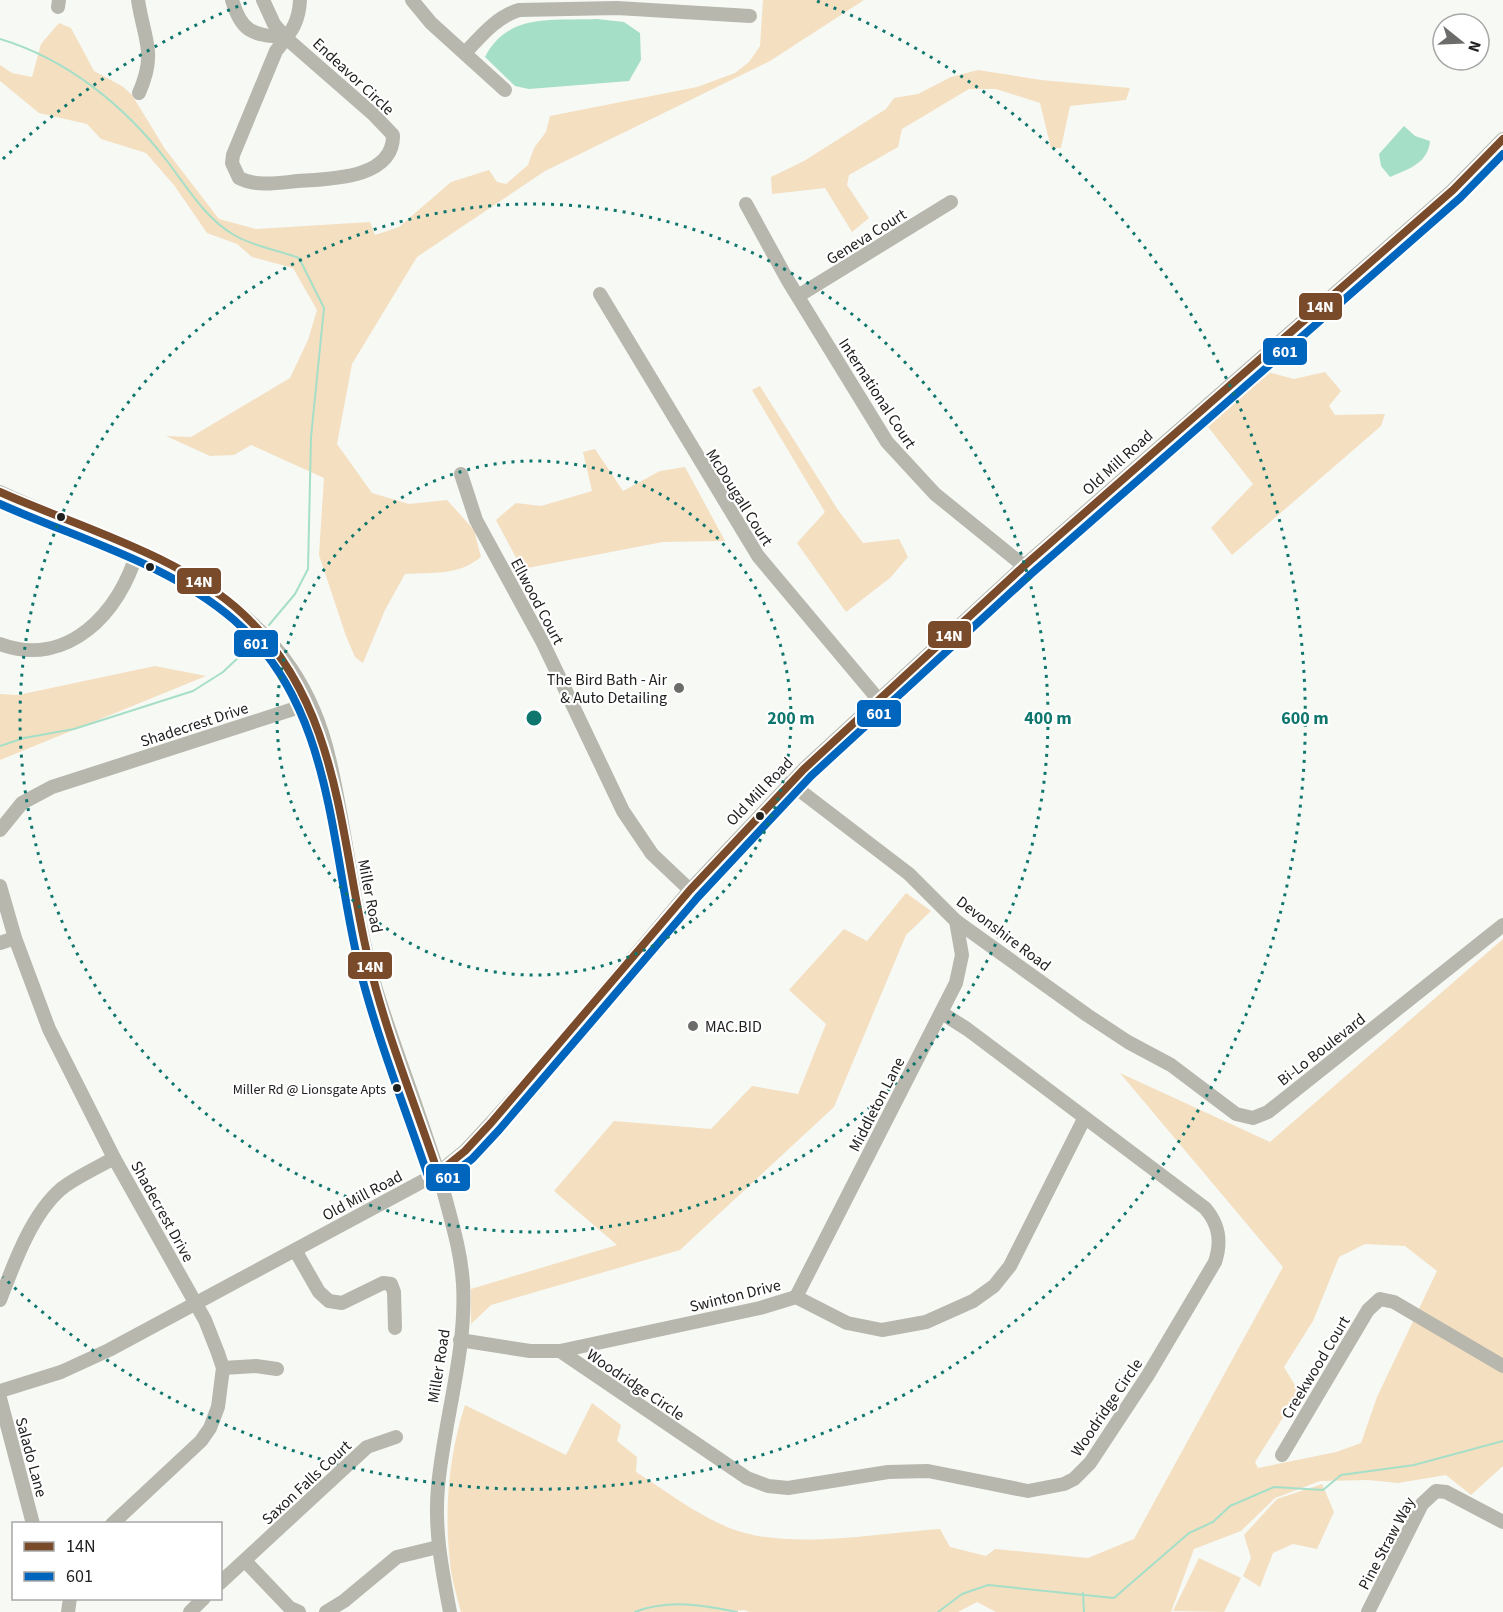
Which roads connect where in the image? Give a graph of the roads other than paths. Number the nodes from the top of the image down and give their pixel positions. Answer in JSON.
{"nodes":[{"id":1,"x":138,"y":0,"type":"edge"},
{"id":2,"x":232,"y":0,"type":"edge"},
{"id":3,"x":262,"y":0,"type":"edge"},
{"id":4,"x":300,"y":0,"type":"edge"},
{"id":5,"x":412,"y":0,"type":"edge"},
{"id":6,"x":617,"y":4,"type":"edge"},
{"id":7,"x":750,"y":16,"type":"dead end"},
{"id":8,"x":286,"y":38,"type":"junction"},
{"id":9,"x":465,"y":53,"type":"junction"},
{"id":10,"x":505,"y":90,"type":"dead end"},
{"id":11,"x":139,"y":93,"type":"dead end"},
{"id":12,"x":1503,"y":139,"type":"edge"},
{"id":13,"x":951,"y":202,"type":"dead end"},
{"id":14,"x":746,"y":204,"type":"dead end"},
{"id":15,"x":600,"y":294,"type":"dead end"},
{"id":16,"x":798,"y":296,"type":"junction"},
{"id":17,"x":461,"y":474,"type":"dead end"},
{"id":18,"x":0,"y":492,"type":"edge"},
{"id":19,"x":137,"y":552,"type":"junction"},
{"id":20,"x":1024,"y":566,"type":"junction"},
{"id":21,"x":0,"y":644,"type":"edge"},
{"id":22,"x":878,"y":699,"type":"junction"},
{"id":23,"x":309,"y":704,"type":"junction"},
{"id":24,"x":790,"y":783,"type":"junction"},
{"id":25,"x":0,"y":830,"type":"edge"},
{"id":26,"x":0,"y":885,"type":"edge"},
{"id":27,"x":690,"y":890,"type":"junction"},
{"id":28,"x":956,"y":921,"type":"junction"},
{"id":29,"x":1503,"y":925,"type":"edge"},
{"id":30,"x":15,"y":938,"type":"junction"},
{"id":31,"x":0,"y":943,"type":"edge"},
{"id":32,"x":942,"y":1013,"type":"junction"},
{"id":33,"x":1150,"y":1053,"type":"joint"},
{"id":34,"x":1084,"y":1119,"type":"junction"},
{"id":35,"x":114,"y":1158,"type":"junction"},
{"id":36,"x":438,"y":1173,"type":"junction"},
{"id":37,"x":295,"y":1250,"type":"junction"},
{"id":38,"x":796,"y":1297,"type":"junction"},
{"id":39,"x":0,"y":1300,"type":"edge"},
{"id":40,"x":196,"y":1304,"type":"junction"},
{"id":41,"x":395,"y":1328,"type":"dead end"},
{"id":42,"x":460,"y":1340,"type":"junction"},
{"id":43,"x":560,"y":1351,"type":"junction"},
{"id":44,"x":1503,"y":1366,"type":"edge"},
{"id":45,"x":223,"y":1368,"type":"junction"},
{"id":46,"x":277,"y":1369,"type":"dead end"},
{"id":47,"x":0,"y":1391,"type":"edge"},
{"id":48,"x":0,"y":1398,"type":"edge"},
{"id":49,"x":396,"y":1437,"type":"dead end"},
{"id":50,"x":1282,"y":1455,"type":"dead end"},
{"id":51,"x":32,"y":1522,"type":"edge"},
{"id":52,"x":114,"y":1522,"type":"edge"},
{"id":53,"x":1503,"y":1522,"type":"edge"},
{"id":54,"x":438,"y":1547,"type":"junction"},
{"id":55,"x":245,"y":1561,"type":"junction"},
{"id":56,"x":222,"y":1581,"type":"edge"},
{"id":57,"x":203,"y":1600,"type":"edge"},
{"id":58,"x":1375,"y":1609,"type":"edge"},
{"id":59,"x":190,"y":1612,"type":"edge"},
{"id":60,"x":299,"y":1612,"type":"edge"},
{"id":61,"x":326,"y":1612,"type":"edge"},
{"id":62,"x":450,"y":1612,"type":"edge"}],
"edges":[{"from":1,"to":11,"type":"street"},
{"from":2,"to":8,"type":"street"},
{"from":3,"to":8,"type":"street"},
{"from":4,"to":8,"type":"street"},
{"from":5,"to":9,"type":"street"},
{"from":6,"to":7,"type":"street"},
{"from":6,"to":9,"type":"street"},
{"from":8,"to":8,"type":"street","name":"Endeavor Circle"},
{"from":9,"to":10,"type":"street"},
{"from":12,"to":20,"type":"street","name":"Old Mill Road"},
{"from":13,"to":16,"type":"street","name":"Geneva Court"},
{"from":14,"to":16,"type":"street","name":"International Court"},
{"from":15,"to":22,"type":"street","name":"McDougall Court"},
{"from":16,"to":20,"type":"street","name":"International Court"},
{"from":17,"to":27,"type":"street","name":"Ellwood Court"},
{"from":18,"to":19,"type":"street","name":"Miller Road"},
{"from":19,"to":21,"type":"street"},
{"from":19,"to":23,"type":"street","name":"Miller Road"},
{"from":20,"to":22,"type":"street","name":"Old Mill Road"},
{"from":22,"to":24,"type":"street","name":"Old Mill Road"},
{"from":23,"to":25,"type":"street","name":"Shadecrest Drive"},
{"from":23,"to":36,"type":"street","name":"Miller Road"},
{"from":24,"to":27,"type":"street","name":"Old Mill Road"},
{"from":24,"to":28,"type":"street","name":"Devonshire Road"},
{"from":26,"to":30,"type":"street","name":"Shadecrest Drive"},
{"from":27,"to":36,"type":"street","name":"Old Mill Road"},
{"from":28,"to":32,"type":"street","name":"Middleton Lane"},
{"from":28,"to":33,"type":"street","name":"Devonshire Road"},
{"from":29,"to":33,"type":"street","name":"Bi-Lo Boulevard"},
{"from":30,"to":31,"type":"street"},
{"from":30,"to":35,"type":"street","name":"Shadecrest Drive"},
{"from":32,"to":34,"type":"street","name":"Woodridge Circle"},
{"from":32,"to":38,"type":"street","name":"Middleton Lane"},
{"from":34,"to":38,"type":"street","name":"Swinton Drive"},
{"from":34,"to":43,"type":"street","name":"Woodridge Circle"},
{"from":35,"to":39,"type":"street"},
{"from":35,"to":40,"type":"street","name":"Shadecrest Drive"},
{"from":36,"to":37,"type":"street","name":"Old Mill Road"},
{"from":36,"to":42,"type":"street","name":"Miller Road"},
{"from":37,"to":40,"type":"street","name":"Old Mill Road"},
{"from":37,"to":41,"type":"street"},
{"from":38,"to":43,"type":"street","name":"Swinton Drive"},
{"from":40,"to":45,"type":"street","name":"Shadecrest Drive"},
{"from":40,"to":47,"type":"street","name":"Old Mill Road"},
{"from":42,"to":43,"type":"street","name":"Swinton Drive"},
{"from":42,"to":54,"type":"street","name":"Miller Road"},
{"from":44,"to":50,"type":"street","name":"Creekwood Court"},
{"from":45,"to":46,"type":"street"},
{"from":45,"to":52,"type":"street","name":"Shadecrest Drive"},
{"from":48,"to":51,"type":"street","name":"Salado Lane"},
{"from":49,"to":55,"type":"street","name":"Saxon Falls Court"},
{"from":53,"to":58,"type":"street","name":"Pine Straw Way"},
{"from":54,"to":61,"type":"street"},
{"from":54,"to":62,"type":"street","name":"Miller Road"},
{"from":55,"to":56,"type":"street","name":"Saxon Falls Court"},
{"from":55,"to":60,"type":"street"},
{"from":57,"to":59,"type":"street"}]}
